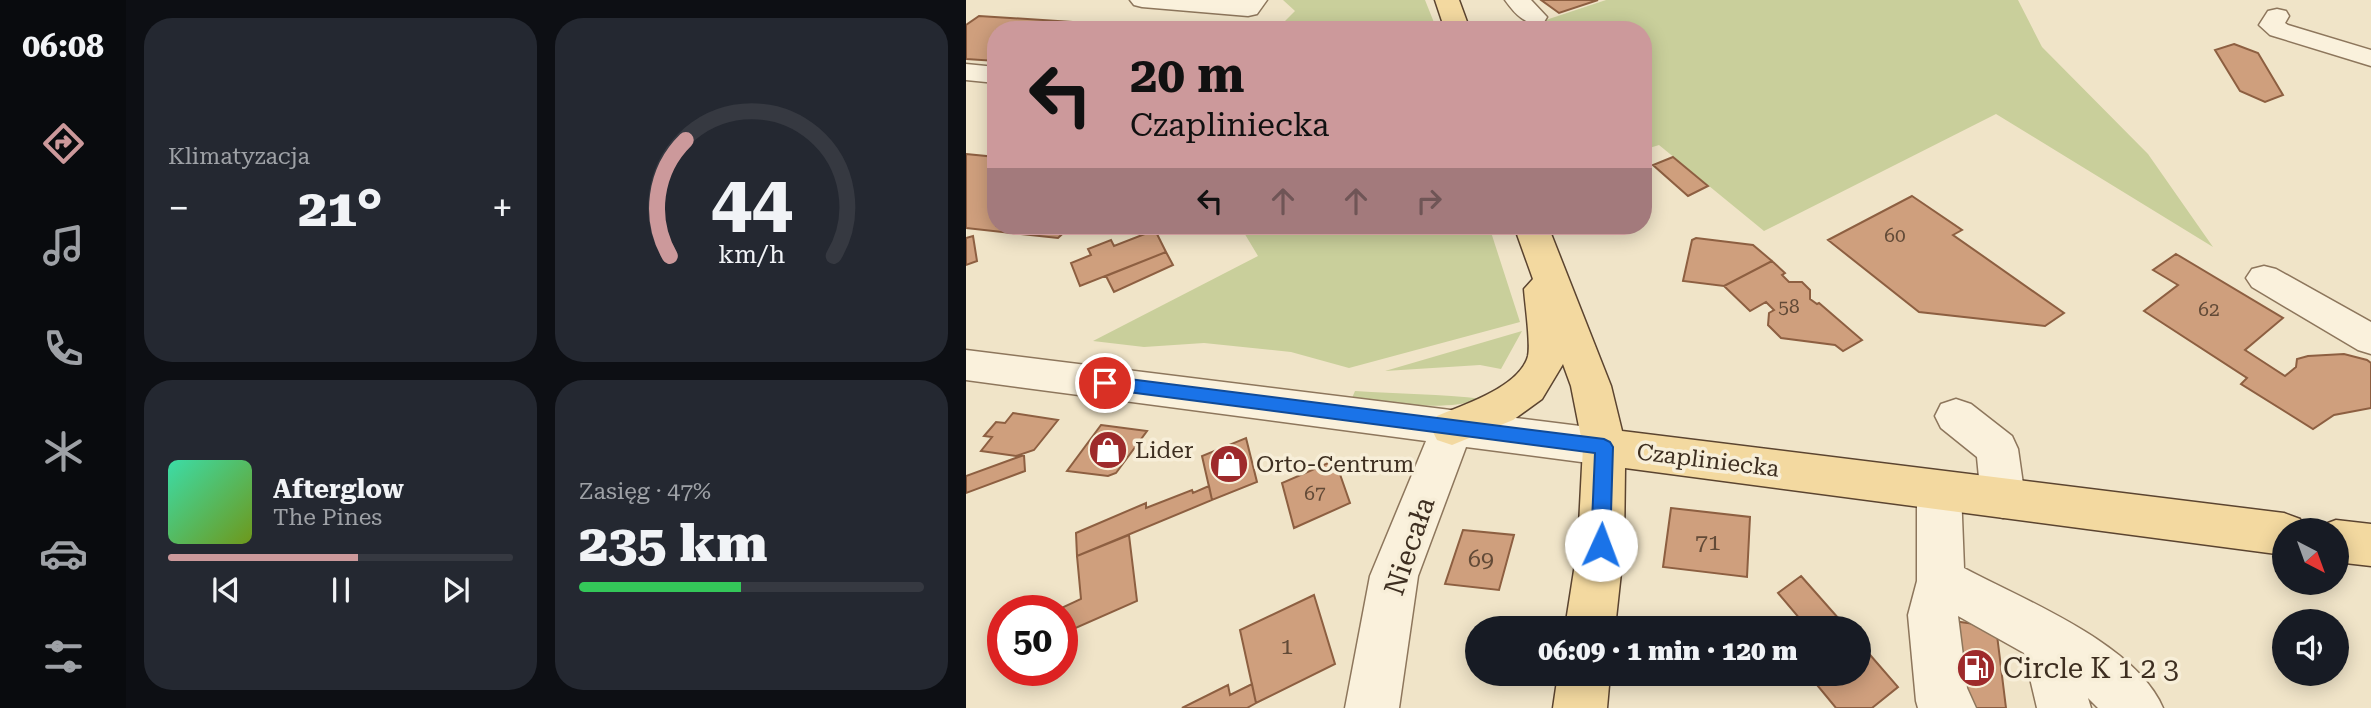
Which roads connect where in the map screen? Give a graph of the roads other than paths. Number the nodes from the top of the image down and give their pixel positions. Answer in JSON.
{"nodes":[{"id":1,"x":1142,"y":0,"type":"edge"},
{"id":2,"x":1255,"y":0,"type":"edge"},
{"id":3,"x":1447,"y":0,"type":"edge"},
{"id":4,"x":1517,"y":0,"type":"edge"},
{"id":5,"x":2277,"y":16,"type":"dead end"},
{"id":6,"x":1535,"y":17,"type":"dead end"},
{"id":7,"x":1455,"y":21,"type":"edge"},
{"id":8,"x":2371,"y":58,"type":"edge"},
{"id":9,"x":966,"y":72,"type":"edge"},
{"id":10,"x":987,"y":74,"type":"edge"},
{"id":11,"x":1535,"y":237,"type":"edge"},
{"id":12,"x":2264,"y":278,"type":"dead end"},
{"id":13,"x":2371,"y":340,"type":"edge"},
{"id":14,"x":966,"y":365,"type":"edge"},
{"id":15,"x":1956,"y":416,"type":"dead end"},
{"id":16,"x":1452,"y":428,"type":"junction"},
{"id":17,"x":1604,"y":447,"type":"junction"},
{"id":18,"x":1939,"y":491,"type":"junction"},
{"id":19,"x":2003,"y":498,"type":"junction"},
{"id":20,"x":2272,"y":532,"type":"edge"},
{"id":21,"x":2349,"y":542,"type":"edge"},
{"id":22,"x":2371,"y":545,"type":"edge"},
{"id":23,"x":1941,"y":581,"type":"junction"},
{"id":24,"x":1592,"y":616,"type":"edge"},
{"id":25,"x":2045,"y":637,"type":"junction"},
{"id":26,"x":1583,"y":686,"type":"edge"},
{"id":27,"x":1372,"y":708,"type":"edge"},
{"id":28,"x":1580,"y":708,"type":"edge"},
{"id":29,"x":1949,"y":708,"type":"edge"},
{"id":30,"x":2064,"y":708,"type":"edge"},
{"id":31,"x":2136,"y":708,"type":"edge"}],
"edges":[{"from":1,"to":2,"type":"street"},
{"from":3,"to":7,"type":"main road"},
{"from":4,"to":6,"type":"street"},
{"from":5,"to":8,"type":"street"},
{"from":9,"to":10,"type":"street"},
{"from":11,"to":16,"type":"main road"},
{"from":11,"to":17,"type":"main road"},
{"from":12,"to":13,"type":"street"},
{"from":14,"to":16,"type":"street","name":"Czapliniecka"},
{"from":15,"to":19,"type":"street"},
{"from":16,"to":17,"type":"street","name":"Czapliniecka"},
{"from":16,"to":27,"type":"street","name":"Niecała"},
{"from":17,"to":18,"type":"main road","name":"Czapliniecka"},
{"from":17,"to":24,"type":"main road"},
{"from":18,"to":19,"type":"main road","name":"Czapliniecka"},
{"from":18,"to":23,"type":"street"},
{"from":19,"to":20,"type":"main road","name":"Czapliniecka"},
{"from":21,"to":22,"type":"main road"},
{"from":23,"to":25,"type":"street"},
{"from":23,"to":29,"type":"street"},
{"from":25,"to":30,"type":"street"},
{"from":25,"to":31,"type":"street"},
{"from":26,"to":28,"type":"main road"}]}
